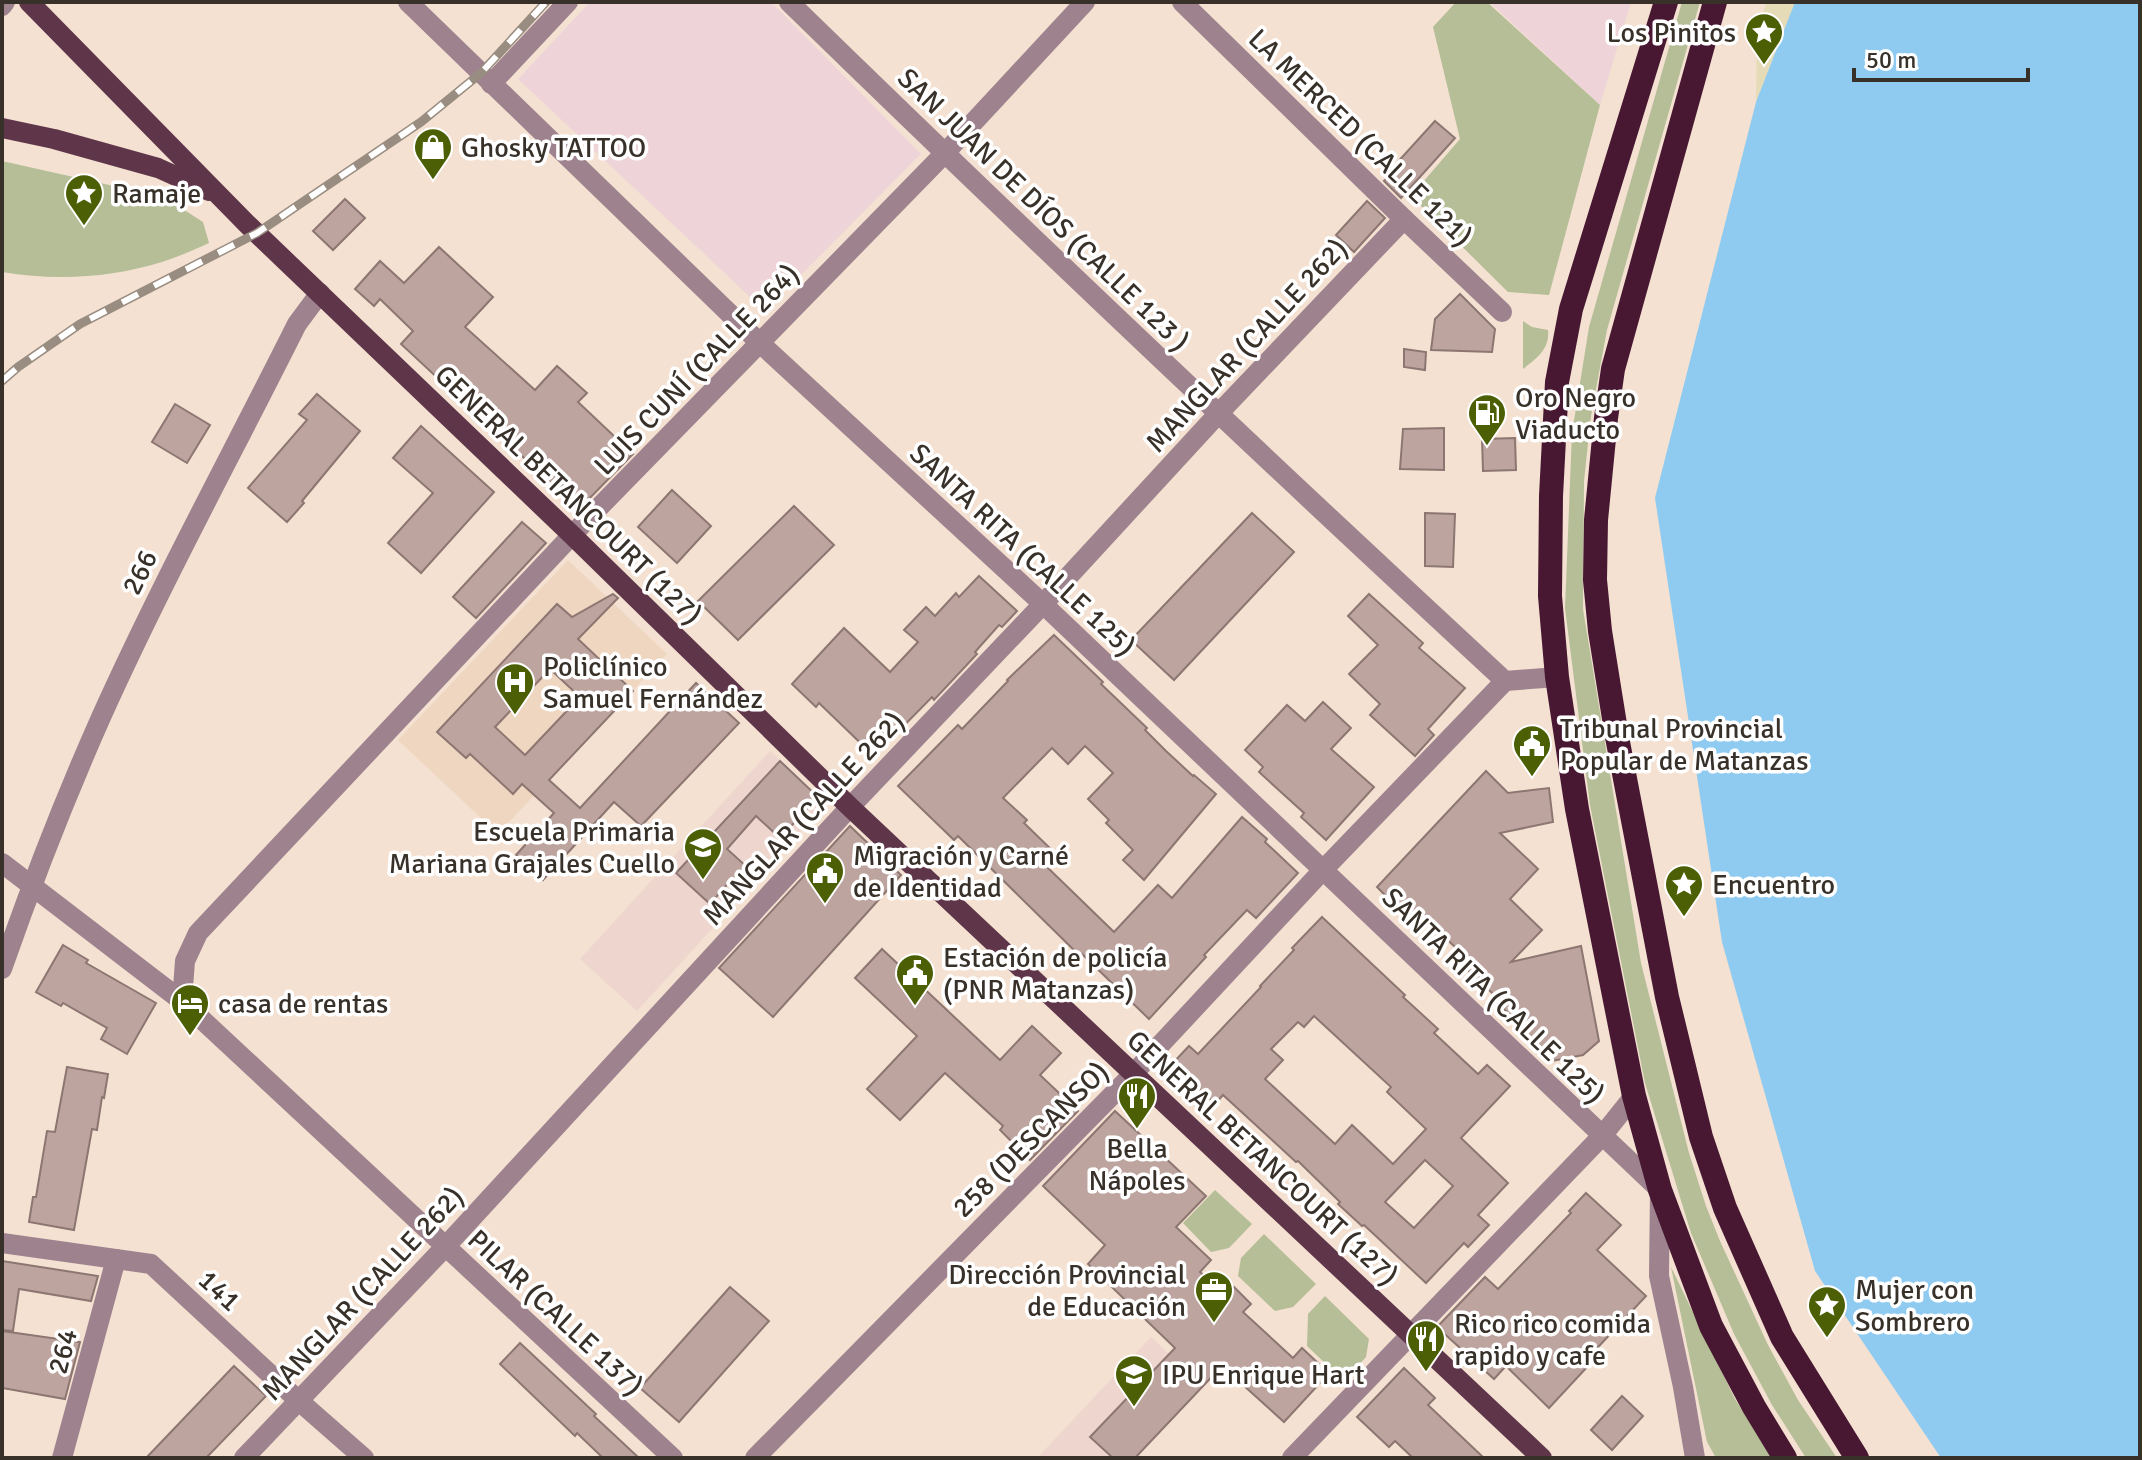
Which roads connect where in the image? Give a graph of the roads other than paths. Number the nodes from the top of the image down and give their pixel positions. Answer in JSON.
{"nodes":[{"id":1,"x":29,"y":2,"type":"edge"},
{"id":2,"x":408,"y":2,"type":"edge"},
{"id":3,"x":568,"y":2,"type":"edge"},
{"id":4,"x":789,"y":2,"type":"edge"},
{"id":5,"x":1085,"y":2,"type":"edge"},
{"id":6,"x":1182,"y":2,"type":"edge"},
{"id":7,"x":1666,"y":2,"type":"edge"},
{"id":8,"x":1715,"y":2,"type":"edge"},
{"id":9,"x":491,"y":84,"type":"junction"},
{"id":10,"x":2,"y":128,"type":"edge"},
{"id":11,"x":944,"y":154,"type":"junction"},
{"id":12,"x":220,"y":196,"type":"junction"},
{"id":13,"x":1404,"y":219,"type":"junction"},
{"id":14,"x":320,"y":293,"type":"junction"},
{"id":15,"x":1502,"y":312,"type":"dead end"},
{"id":16,"x":760,"y":343,"type":"junction"},
{"id":17,"x":1218,"y":414,"type":"junction"},
{"id":18,"x":572,"y":535,"type":"junction"},
{"id":19,"x":1043,"y":604,"type":"junction"},
{"id":20,"x":1557,"y":677,"type":"junction"},
{"id":21,"x":1505,"y":681,"type":"junction"},
{"id":22,"x":850,"y":807,"type":"junction"},
{"id":23,"x":2,"y":863,"type":"edge"},
{"id":24,"x":1323,"y":870,"type":"junction"},
{"id":25,"x":31,"y":886,"type":"junction"},
{"id":26,"x":4,"y":958,"type":"edge"},
{"id":27,"x":182,"y":1001,"type":"junction"},
{"id":28,"x":1133,"y":1074,"type":"junction"},
{"id":29,"x":1634,"y":1096,"type":"junction"},
{"id":30,"x":1602,"y":1136,"type":"junction"},
{"id":31,"x":1660,"y":1190,"type":"junction"},
{"id":32,"x":2,"y":1243,"type":"edge"},
{"id":33,"x":445,"y":1247,"type":"junction"},
{"id":34,"x":116,"y":1259,"type":"junction"},
{"id":35,"x":1411,"y":1334,"type":"junction"},
{"id":36,"x":299,"y":1401,"type":"junction"},
{"id":37,"x":62,"y":1458,"type":"edge"},
{"id":38,"x":244,"y":1458,"type":"edge"},
{"id":39,"x":364,"y":1458,"type":"edge"},
{"id":40,"x":673,"y":1458,"type":"edge"},
{"id":41,"x":755,"y":1458,"type":"edge"},
{"id":42,"x":1292,"y":1458,"type":"edge"},
{"id":43,"x":1542,"y":1458,"type":"edge"},
{"id":44,"x":1695,"y":1458,"type":"edge"},
{"id":45,"x":1785,"y":1458,"type":"edge"},
{"id":46,"x":1857,"y":1458,"type":"edge"}],
"edges":[{"from":1,"to":12,"type":"main road","name":"GENERAL BETANCOURT (127)"},
{"from":2,"to":9,"type":"street","name":"SANTA RITA (CALLE 125)"},
{"from":3,"to":9,"type":"street"},
{"from":4,"to":11,"type":"street","name":"SAN JUAN DE DÍOS (CALLE 123 )"},
{"from":5,"to":11,"type":"street","name":"LUIS CUNÍ (CALLE 264)"},
{"from":6,"to":13,"type":"street","name":"LA MERCED (CALLE 121)"},
{"from":7,"to":20,"type":"highway"},
{"from":8,"to":46,"type":"highway"},
{"from":9,"to":16,"type":"street","name":"SANTA RITA (CALLE 125)"},
{"from":10,"to":12,"type":"main road"},
{"from":11,"to":16,"type":"street","name":"LUIS CUNÍ (CALLE 264)"},
{"from":11,"to":17,"type":"street","name":"SAN JUAN DE DÍOS (CALLE 123 )"},
{"from":12,"to":14,"type":"main road","name":"GENERAL BETANCOURT (127)"},
{"from":13,"to":15,"type":"street","name":"LA MERCED (CALLE 121)"},
{"from":13,"to":17,"type":"street","name":"MANGLAR (CALLE 262)"},
{"from":14,"to":18,"type":"main road","name":"GENERAL BETANCOURT (127)"},
{"from":14,"to":25,"type":"street","name":"266"},
{"from":16,"to":18,"type":"street","name":"LUIS CUNÍ (CALLE 264)"},
{"from":16,"to":19,"type":"street","name":"SANTA RITA (CALLE 125)"},
{"from":17,"to":19,"type":"street","name":"MANGLAR (CALLE 262)"},
{"from":17,"to":21,"type":"street","name":"SAN JUAN DE DÍOS (CALLE 123 )"},
{"from":18,"to":22,"type":"main road","name":"GENERAL BETANCOURT (127)"},
{"from":18,"to":27,"type":"street","name":"LUIS CUNÍ (CALLE 264)"},
{"from":19,"to":22,"type":"street","name":"MANGLAR (CALLE 262)"},
{"from":19,"to":24,"type":"street","name":"SANTA RITA (CALLE 125)"},
{"from":20,"to":21,"type":"street"},
{"from":20,"to":29,"type":"highway"},
{"from":21,"to":24,"type":"street","name":"258 (DESCANSO)"},
{"from":22,"to":28,"type":"main road","name":"GENERAL BETANCOURT (127)"},
{"from":22,"to":33,"type":"street","name":"MANGLAR (CALLE 262)"},
{"from":23,"to":25,"type":"street","name":"PILAR (CALLE 137)"},
{"from":24,"to":28,"type":"street","name":"258 (DESCANSO)"},
{"from":24,"to":30,"type":"street","name":"SANTA RITA (CALLE 125)"},
{"from":25,"to":26,"type":"street","name":"266"},
{"from":25,"to":27,"type":"street","name":"PILAR (CALLE 137)"},
{"from":27,"to":33,"type":"street","name":"PILAR (CALLE 137)"},
{"from":28,"to":35,"type":"main road","name":"GENERAL BETANCOURT (127)"},
{"from":28,"to":41,"type":"street","name":"258 (DESCANSO)"},
{"from":29,"to":30,"type":"street"},
{"from":29,"to":31,"type":"highway"},
{"from":30,"to":31,"type":"street","name":"SANTA RITA (CALLE 125)"},
{"from":30,"to":35,"type":"street"},
{"from":31,"to":44,"type":"street"},
{"from":31,"to":45,"type":"highway"},
{"from":32,"to":34,"type":"street","name":"141"},
{"from":33,"to":36,"type":"street","name":"MANGLAR (CALLE 262)"},
{"from":33,"to":40,"type":"street","name":"PILAR (CALLE 137)"},
{"from":34,"to":36,"type":"street","name":"141"},
{"from":34,"to":37,"type":"street","name":"264"},
{"from":35,"to":42,"type":"street"},
{"from":35,"to":43,"type":"main road","name":"GENERAL BETANCOURT (127)"},
{"from":36,"to":38,"type":"street","name":"MANGLAR (CALLE 262)"},
{"from":36,"to":39,"type":"street","name":"141"}]}
